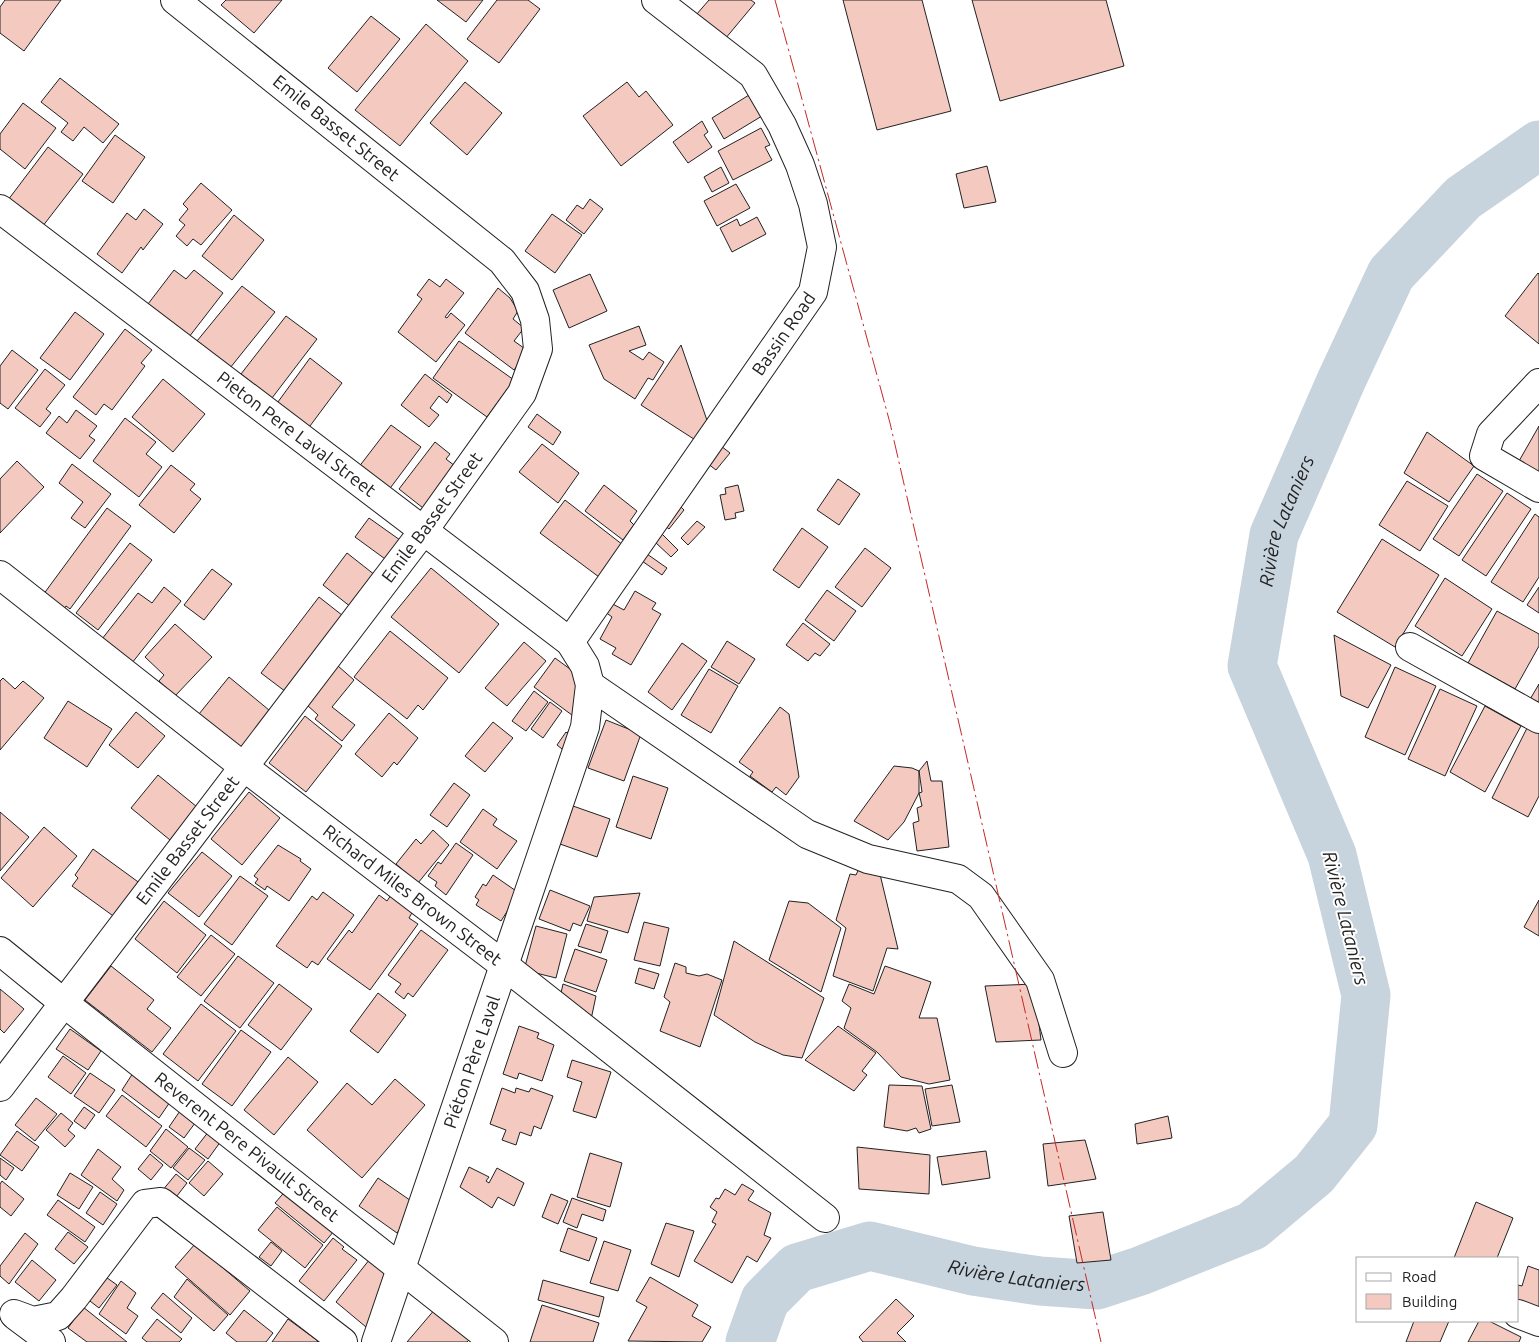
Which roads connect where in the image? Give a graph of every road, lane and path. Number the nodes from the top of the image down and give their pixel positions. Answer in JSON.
{"nodes":[{"id":1,"x":175,"y":0,"type":"edge"},
{"id":2,"x":656,"y":0,"type":"edge"},
{"id":3,"x":0,"y":209,"type":"edge"},
{"id":4,"x":1539,"y":383,"type":"edge"},
{"id":5,"x":1539,"y":488,"type":"edge"},
{"id":6,"x":424,"y":530,"type":"junction"},
{"id":7,"x":0,"y":575,"type":"edge"},
{"id":8,"x":570,"y":642,"type":"junction"},
{"id":9,"x":1410,"y":647,"type":"dead end"},
{"id":10,"x":588,"y":675,"type":"junction"},
{"id":11,"x":1539,"y":719,"type":"edge"},
{"id":12,"x":244,"y":767,"type":"junction"},
{"id":13,"x":0,"y":951,"type":"edge"},
{"id":14,"x":505,"y":966,"type":"junction"},
{"id":15,"x":64,"y":1003,"type":"junction"},
{"id":16,"x":1063,"y":1053,"type":"dead end"},
{"id":17,"x":0,"y":1087,"type":"edge"},
{"id":18,"x":825,"y":1218,"type":"dead end"},
{"id":19,"x":401,"y":1269,"type":"junction"},
{"id":20,"x":7,"y":1309,"type":"edge"},
{"id":21,"x":1519,"y":1314,"type":"edge"},
{"id":22,"x":1539,"y":1322,"type":"edge"},
{"id":23,"x":51,"y":1342,"type":"edge"},
{"id":24,"x":343,"y":1342,"type":"edge"},
{"id":25,"x":376,"y":1342,"type":"edge"},
{"id":26,"x":494,"y":1342,"type":"edge"}],
"edges":[{"from":1,"to":6,"type":"street","name":"Emile Basset Street"},
{"from":2,"to":8,"type":"street","name":"Bassin Road"},
{"from":3,"to":6,"type":"street","name":"Pieton Pere Laval Street"},
{"from":4,"to":5,"type":"street"},
{"from":6,"to":8,"type":"street","name":"Pieton Pere Laval Street"},
{"from":6,"to":12,"type":"street","name":"Emile Basset Street"},
{"from":7,"to":12,"type":"street","name":"Richard Miles Brown Street"},
{"from":8,"to":10,"type":"street","name":"Pieton Pere Laval Street"},
{"from":9,"to":11,"type":"street"},
{"from":10,"to":14,"type":"street","name":"Piéton Père Laval"},
{"from":10,"to":16,"type":"street"},
{"from":12,"to":14,"type":"street","name":"Richard Miles Brown Street"},
{"from":12,"to":15,"type":"street","name":"Emile Basset Street"},
{"from":13,"to":15,"type":"street","name":"Reverent Pere Pivault Street"},
{"from":14,"to":18,"type":"street","name":"Richard Miles Brown Street"},
{"from":14,"to":19,"type":"street","name":"Piéton Père Laval"},
{"from":15,"to":17,"type":"street","name":"Emile Basset Street"},
{"from":15,"to":19,"type":"street","name":"Reverent Pere Pivault Street"},
{"from":19,"to":25,"type":"street","name":"Piéton Père Laval"},
{"from":19,"to":26,"type":"street","name":"Reverent Pere Pivault Street"},
{"from":20,"to":23,"type":"street"},
{"from":20,"to":24,"type":"street"},
{"from":21,"to":22,"type":"street"}]}
